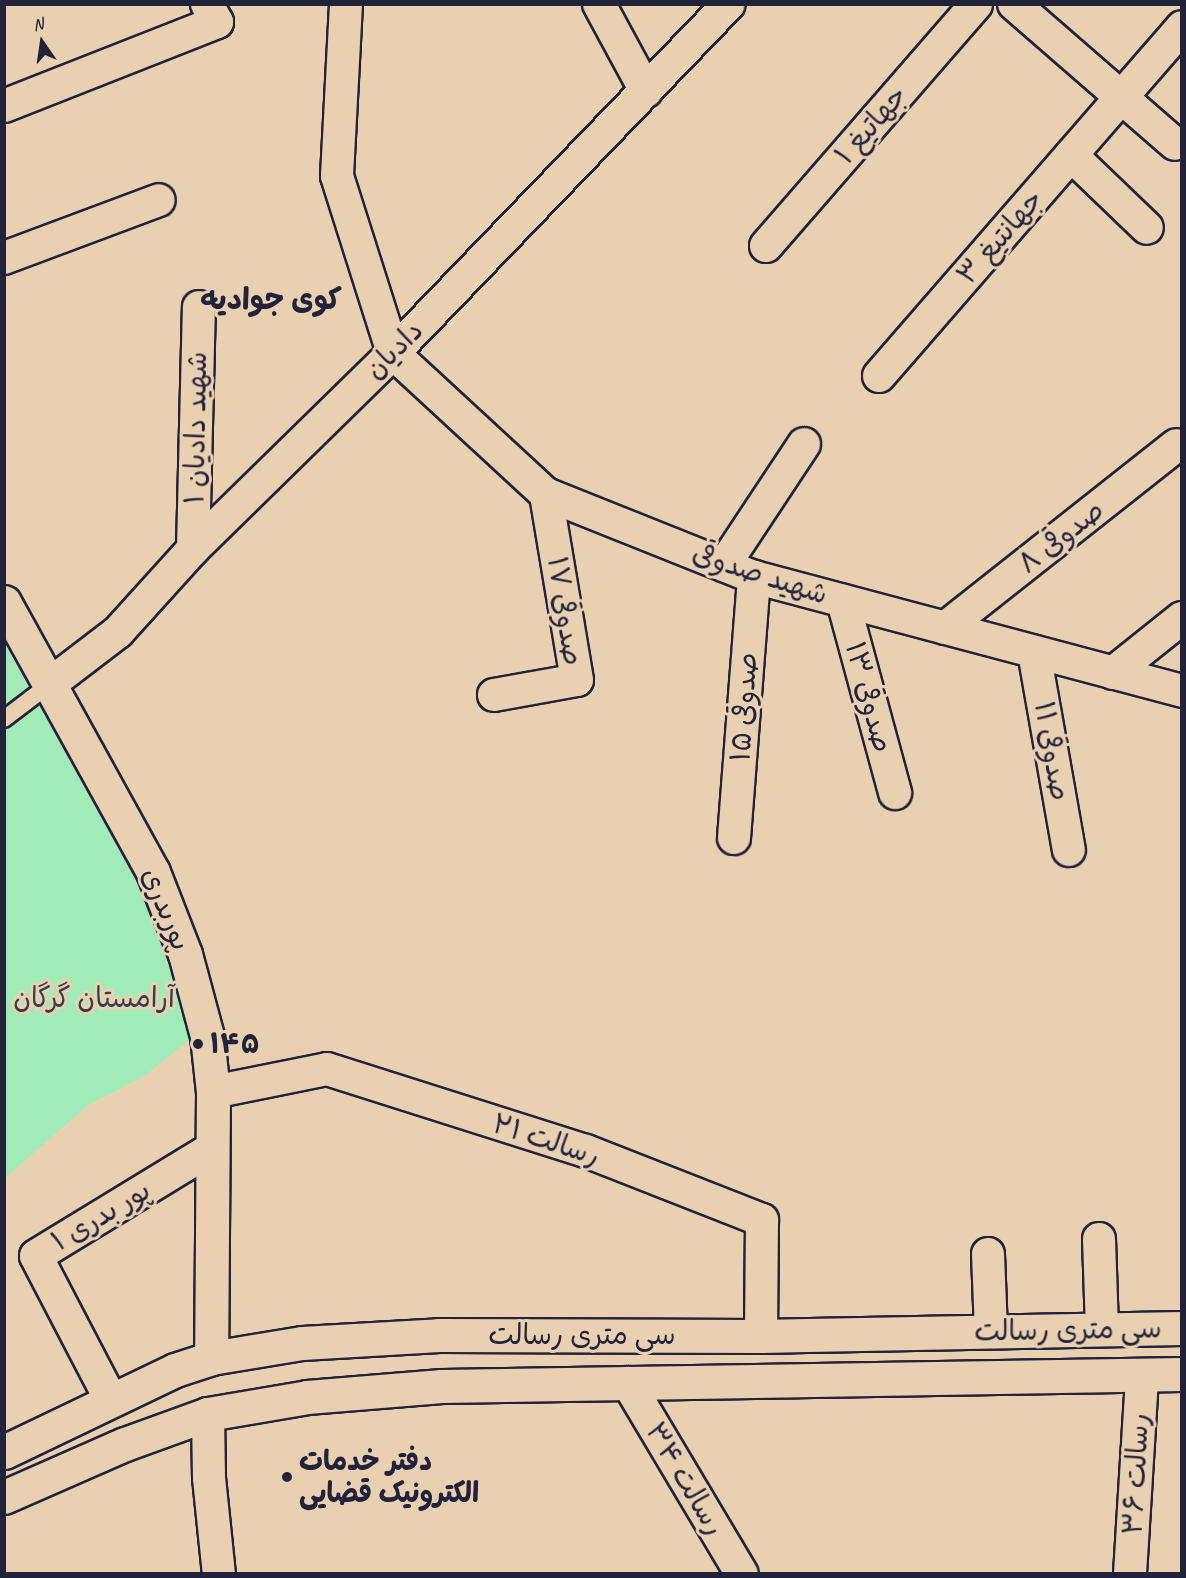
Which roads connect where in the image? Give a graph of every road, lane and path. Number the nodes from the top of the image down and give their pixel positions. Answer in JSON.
{"nodes":[{"id":1,"x":346,"y":4,"type":"edge"},
{"id":2,"x":599,"y":4,"type":"edge"},
{"id":3,"x":729,"y":4,"type":"edge"},
{"id":4,"x":976,"y":4,"type":"edge"},
{"id":5,"x":1014,"y":4,"type":"edge"},
{"id":6,"x":212,"y":13,"type":"edge"},
{"id":7,"x":1182,"y":27,"type":"edge"},
{"id":8,"x":646,"y":91,"type":"junction"},
{"id":9,"x":1121,"y":98,"type":"junction"},
{"id":10,"x":4,"y":106,"type":"edge"},
{"id":11,"x":1175,"y":144,"type":"dead end"},
{"id":12,"x":1071,"y":154,"type":"junction"},
{"id":13,"x":159,"y":200,"type":"dead end"},
{"id":14,"x":1147,"y":228,"type":"dead end"},
{"id":15,"x":766,"y":246,"type":"dead end"},
{"id":16,"x":4,"y":258,"type":"edge"},
{"id":17,"x":199,"y":307,"type":"dead end"},
{"id":18,"x":393,"y":353,"type":"junction"},
{"id":19,"x":879,"y":376,"type":"dead end"},
{"id":20,"x":804,"y":444,"type":"dead end"},
{"id":21,"x":1177,"y":445,"type":"dead end"},
{"id":22,"x":546,"y":494,"type":"junction"},
{"id":23,"x":193,"y":549,"type":"junction"},
{"id":24,"x":724,"y":565,"type":"junction"},
{"id":25,"x":754,"y":577,"type":"junction"},
{"id":26,"x":843,"y":601,"type":"junction"},
{"id":27,"x":4,"y":602,"type":"edge"},
{"id":28,"x":1182,"y":618,"type":"edge"},
{"id":29,"x":945,"y":628,"type":"junction"},
{"id":30,"x":1034,"y":652,"type":"junction"},
{"id":31,"x":1113,"y":673,"type":"junction"},
{"id":32,"x":50,"y":684,"type":"junction"},
{"id":33,"x":1182,"y":691,"type":"edge"},
{"id":34,"x":494,"y":695,"type":"dead end"},
{"id":35,"x":4,"y":718,"type":"edge"},
{"id":36,"x":895,"y":793,"type":"dead end"},
{"id":37,"x":734,"y":838,"type":"dead end"},
{"id":38,"x":1069,"y":850,"type":"dead end"},
{"id":39,"x":213,"y":1092,"type":"junction"},
{"id":40,"x":213,"y":1148,"type":"junction"},
{"id":41,"x":1099,"y":1239,"type":"dead end"},
{"id":42,"x":988,"y":1254,"type":"dead end"},
{"id":43,"x":1182,"y":1328,"type":"edge"},
{"id":44,"x":1102,"y":1329,"type":"junction"},
{"id":45,"x":991,"y":1331,"type":"junction"},
{"id":46,"x":439,"y":1335,"type":"junction"},
{"id":47,"x":762,"y":1336,"type":"junction"},
{"id":48,"x":211,"y":1358,"type":"junction"},
{"id":49,"x":1182,"y":1374,"type":"edge"},
{"id":50,"x":1142,"y":1375,"type":"junction"},
{"id":51,"x":628,"y":1383,"type":"junction"},
{"id":52,"x":442,"y":1386,"type":"junction"},
{"id":53,"x":111,"y":1401,"type":"junction"},
{"id":54,"x":208,"y":1414,"type":"junction"},
{"id":55,"x":4,"y":1452,"type":"edge"},
{"id":56,"x":4,"y":1497,"type":"edge"},
{"id":57,"x":219,"y":1574,"type":"edge"},
{"id":58,"x":742,"y":1574,"type":"edge"},
{"id":59,"x":1130,"y":1574,"type":"edge"}],
"edges":[{"from":1,"to":18,"type":"street"},
{"from":2,"to":8,"type":"street"},
{"from":3,"to":8,"type":"street","name":"دادیان"},
{"from":4,"to":15,"type":"street","name":"جهاتیغ ۱"},
{"from":5,"to":9,"type":"street"},
{"from":6,"to":10,"type":"street"},
{"from":7,"to":9,"type":"street","name":"جهانتیغ ۳"},
{"from":8,"to":18,"type":"street","name":"دادیان"},
{"from":9,"to":11,"type":"street"},
{"from":9,"to":12,"type":"street","name":"جهانتیغ ۳"},
{"from":12,"to":14,"type":"street"},
{"from":12,"to":19,"type":"street","name":"جهانتیغ ۳"},
{"from":13,"to":16,"type":"street"},
{"from":17,"to":23,"type":"street","name":"۱ شهید دادیان"},
{"from":18,"to":22,"type":"street","name":"شهید صدوقی"},
{"from":18,"to":23,"type":"street","name":"دادیان"},
{"from":20,"to":24,"type":"street"},
{"from":21,"to":29,"type":"street","name":"۸ صدوقی"},
{"from":22,"to":24,"type":"street","name":"شهید صدوقی"},
{"from":22,"to":34,"type":"street","name":"۱۷ صدوقی"},
{"from":23,"to":32,"type":"street","name":"دادیان"},
{"from":24,"to":25,"type":"street","name":"شهید صدوقی"},
{"from":25,"to":26,"type":"street","name":"شهید صدوقی"},
{"from":25,"to":37,"type":"street","name":"۱۵ صدوقی"},
{"from":26,"to":29,"type":"street","name":"شهید صدوقی"},
{"from":26,"to":36,"type":"street","name":"۱۳ صدوقی"},
{"from":27,"to":32,"type":"main road","name":"پوربدری"},
{"from":28,"to":31,"type":"street"},
{"from":29,"to":30,"type":"street","name":"شهید صدوقی"},
{"from":30,"to":31,"type":"street","name":"شهید صدوقی"},
{"from":30,"to":38,"type":"street","name":"۱۱ صدوقی"},
{"from":31,"to":33,"type":"street","name":"شهید صدوقی"},
{"from":32,"to":35,"type":"lane"},
{"from":32,"to":39,"type":"main road","name":"پوربدری"},
{"from":39,"to":40,"type":"main road","name":"پوربدری"},
{"from":39,"to":47,"type":"street","name":"۲۱ رسالت"},
{"from":40,"to":48,"type":"main road","name":"پوربدری"},
{"from":40,"to":53,"type":"street","name":"پور بدری ۱"},
{"from":41,"to":44,"type":"street"},
{"from":42,"to":45,"type":"street"},
{"from":43,"to":44,"type":"main road","name":"سی متری رسالت"},
{"from":44,"to":45,"type":"main road","name":"سی متری رسالت"},
{"from":45,"to":47,"type":"main road","name":"سی متری رسالت"},
{"from":46,"to":47,"type":"main road","name":"سی متری رسالت"},
{"from":46,"to":48,"type":"main road","name":"سی متری رسالت"},
{"from":46,"to":52,"type":"main road"},
{"from":48,"to":53,"type":"main road","name":"سی متری رسالت"},
{"from":49,"to":50,"type":"main road","name":"سی متری رسالت"},
{"from":50,"to":51,"type":"main road","name":"سی متری رسالت"},
{"from":50,"to":59,"type":"street","name":"رسالت ۳۶"},
{"from":51,"to":52,"type":"main road","name":"سی متری رسالت"},
{"from":51,"to":58,"type":"street","name":"رسالت ۳۴"},
{"from":52,"to":54,"type":"main road","name":"سی متری رسالت"},
{"from":53,"to":55,"type":"main road","name":"سی متری رسالت"},
{"from":54,"to":56,"type":"main road","name":"سی متری رسالت"},
{"from":54,"to":57,"type":"street"}]}
